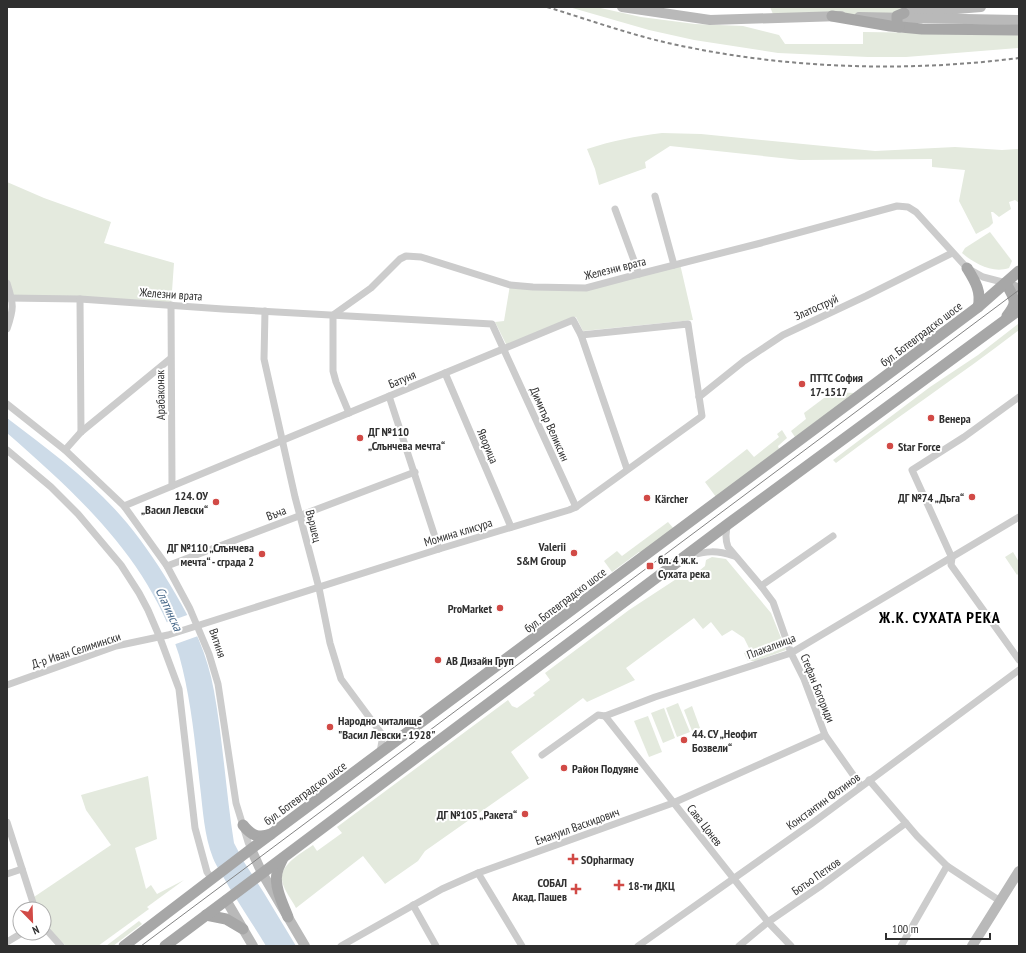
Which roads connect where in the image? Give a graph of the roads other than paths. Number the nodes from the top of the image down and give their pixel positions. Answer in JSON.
{"nodes":[{"id":1,"x":622,"y":7,"type":"edge"},
{"id":2,"x":981,"y":7,"type":"edge"},
{"id":3,"x":832,"y":16,"type":"junction"},
{"id":4,"x":900,"y":19,"type":"junction"},
{"id":5,"x":1019,"y":20,"type":"edge"},
{"id":6,"x":1019,"y":30,"type":"edge"},
{"id":7,"x":655,"y":196,"type":"dead end"},
{"id":8,"x":615,"y":210,"type":"dead end"},
{"id":9,"x":952,"y":253,"type":"junction"},
{"id":10,"x":674,"y":265,"type":"junction"},
{"id":11,"x":967,"y":268,"type":"junction"},
{"id":12,"x":1019,"y":271,"type":"edge"},
{"id":13,"x":639,"y":274,"type":"junction"},
{"id":14,"x":7,"y":283,"type":"edge"},
{"id":15,"x":1006,"y":283,"type":"junction"},
{"id":16,"x":1019,"y":284,"type":"edge"},
{"id":17,"x":1019,"y":289,"type":"edge"},
{"id":18,"x":9,"y":298,"type":"edge"},
{"id":19,"x":80,"y":299,"type":"junction"},
{"id":20,"x":171,"y":305,"type":"junction"},
{"id":21,"x":978,"y":307,"type":"junction"},
{"id":22,"x":1019,"y":310,"type":"edge"},
{"id":23,"x":265,"y":311,"type":"junction"},
{"id":24,"x":333,"y":315,"type":"junction"},
{"id":25,"x":999,"y":325,"type":"junction"},
{"id":26,"x":7,"y":329,"type":"edge"},
{"id":27,"x":581,"y":335,"type":"junction"},
{"id":28,"x":504,"y":349,"type":"junction"},
{"id":29,"x":170,"y":359,"type":"junction"},
{"id":30,"x":445,"y":373,"type":"junction"},
{"id":31,"x":390,"y":396,"type":"junction"},
{"id":32,"x":699,"y":397,"type":"junction"},
{"id":33,"x":1019,"y":397,"type":"edge"},
{"id":34,"x":7,"y":404,"type":"edge"},
{"id":35,"x":349,"y":413,"type":"junction"},
{"id":36,"x":81,"y":432,"type":"junction"},
{"id":37,"x":282,"y":440,"type":"junction"},
{"id":38,"x":7,"y":450,"type":"edge"},
{"id":39,"x":65,"y":450,"type":"junction"},
{"id":40,"x":627,"y":470,"type":"junction"},
{"id":41,"x":415,"y":472,"type":"junction"},
{"id":42,"x":172,"y":486,"type":"junction"},
{"id":43,"x":124,"y":506,"type":"junction"},
{"id":44,"x":576,"y":508,"type":"junction"},
{"id":45,"x":299,"y":516,"type":"junction"},
{"id":46,"x":1019,"y":518,"type":"edge"},
{"id":47,"x":728,"y":524,"type":"junction"},
{"id":48,"x":511,"y":527,"type":"junction"},
{"id":49,"x":833,"y":536,"type":"dead end"},
{"id":50,"x":439,"y":549,"type":"junction"},
{"id":51,"x":734,"y":556,"type":"junction"},
{"id":52,"x":684,"y":557,"type":"junction"},
{"id":53,"x":952,"y":558,"type":"junction"},
{"id":54,"x":167,"y":566,"type":"junction"},
{"id":55,"x":761,"y":586,"type":"junction"},
{"id":56,"x":319,"y":588,"type":"junction"},
{"id":57,"x":197,"y":626,"type":"junction"},
{"id":58,"x":160,"y":638,"type":"junction"},
{"id":59,"x":791,"y":653,"type":"junction"},
{"id":60,"x":1019,"y":660,"type":"edge"},
{"id":61,"x":1019,"y":670,"type":"edge"},
{"id":62,"x":7,"y":685,"type":"edge"},
{"id":63,"x":605,"y":716,"type":"junction"},
{"id":64,"x":381,"y":733,"type":"junction"},
{"id":65,"x":405,"y":735,"type":"junction"},
{"id":66,"x":825,"y":736,"type":"junction"},
{"id":67,"x":378,"y":755,"type":"junction"},
{"id":68,"x":542,"y":755,"type":"dead end"},
{"id":69,"x":869,"y":780,"type":"junction"},
{"id":70,"x":861,"y":786,"type":"junction"},
{"id":71,"x":673,"y":803,"type":"junction"},
{"id":72,"x":7,"y":822,"type":"edge"},
{"id":73,"x":906,"y":823,"type":"junction"},
{"id":74,"x":243,"y":825,"type":"junction"},
{"id":75,"x":275,"y":832,"type":"junction"},
{"id":76,"x":251,"y":849,"type":"junction"},
{"id":77,"x":283,"y":857,"type":"junction"},
{"id":78,"x":947,"y":866,"type":"junction"},
{"id":79,"x":22,"y":869,"type":"junction"},
{"id":80,"x":1019,"y":872,"type":"edge"},
{"id":81,"x":262,"y":873,"type":"junction"},
{"id":82,"x":478,"y":873,"type":"junction"},
{"id":83,"x":7,"y":874,"type":"edge"},
{"id":84,"x":212,"y":879,"type":"junction"},
{"id":85,"x":733,"y":879,"type":"junction"},
{"id":86,"x":226,"y":900,"type":"junction"},
{"id":87,"x":1000,"y":900,"type":"junction"},
{"id":88,"x":32,"y":901,"type":"edge"},
{"id":89,"x":413,"y":905,"type":"junction"},
{"id":90,"x":206,"y":915,"type":"junction"},
{"id":91,"x":288,"y":917,"type":"junction"},
{"id":92,"x":768,"y":922,"type":"junction"},
{"id":93,"x":243,"y":929,"type":"junction"},
{"id":94,"x":52,"y":936,"type":"edge"},
{"id":95,"x":61,"y":946,"type":"edge"},
{"id":96,"x":124,"y":946,"type":"edge"},
{"id":97,"x":165,"y":946,"type":"edge"},
{"id":98,"x":253,"y":946,"type":"edge"},
{"id":99,"x":305,"y":946,"type":"edge"},
{"id":100,"x":341,"y":946,"type":"edge"},
{"id":101,"x":436,"y":946,"type":"edge"},
{"id":102,"x":522,"y":946,"type":"edge"},
{"id":103,"x":638,"y":946,"type":"edge"},
{"id":104,"x":739,"y":946,"type":"edge"},
{"id":105,"x":791,"y":946,"type":"edge"},
{"id":106,"x":901,"y":946,"type":"edge"},
{"id":107,"x":972,"y":946,"type":"edge"}],
"edges":[{"from":1,"to":3,"type":"street"},
{"from":2,"to":4,"type":"street"},
{"from":3,"to":4,"type":"main road"},
{"from":3,"to":4,"type":"street"},
{"from":4,"to":5,"type":"street"},
{"from":4,"to":6,"type":"main road"},
{"from":7,"to":10,"type":"street"},
{"from":8,"to":13,"type":"street"},
{"from":9,"to":10,"type":"street","name":"Железни врата"},
{"from":9,"to":11,"type":"street"},
{"from":9,"to":32,"type":"street","name":"Златоструй"},
{"from":10,"to":13,"type":"street","name":"Железни врата"},
{"from":11,"to":15,"type":"street"},
{"from":11,"to":21,"type":"main road"},
{"from":12,"to":15,"type":"main road","name":"бул. Ботевградско шосе"},
{"from":13,"to":24,"type":"street","name":"Железни врата"},
{"from":14,"to":18,"type":"street"},
{"from":15,"to":16,"type":"street"},
{"from":15,"to":17,"type":"street"},
{"from":15,"to":21,"type":"main road","name":"бул. Ботевградско шосе"},
{"from":15,"to":25,"type":"main road"},
{"from":18,"to":19,"type":"street","name":"Железни врата"},
{"from":18,"to":26,"type":"street"},
{"from":19,"to":20,"type":"street","name":"Железни врата"},
{"from":19,"to":36,"type":"street"},
{"from":20,"to":23,"type":"street","name":"Железни врата"},
{"from":20,"to":29,"type":"street","name":"Арабаконак"},
{"from":21,"to":65,"type":"main road","name":"бул. Ботевградско шосе"},
{"from":22,"to":25,"type":"main road"},
{"from":23,"to":24,"type":"street","name":"Железни врата"},
{"from":23,"to":37,"type":"street","name":"Вършец"},
{"from":24,"to":28,"type":"street","name":"Железни врата"},
{"from":24,"to":35,"type":"street"},
{"from":25,"to":47,"type":"main road"},
{"from":27,"to":28,"type":"street","name":"Батуня"},
{"from":27,"to":32,"type":"street"},
{"from":27,"to":40,"type":"street"},
{"from":28,"to":30,"type":"street","name":"Батуня"},
{"from":28,"to":44,"type":"street","name":"Димитър Великсин"},
{"from":29,"to":36,"type":"street"},
{"from":29,"to":42,"type":"street","name":"Арабаконак"},
{"from":30,"to":31,"type":"street","name":"Батуня"},
{"from":30,"to":48,"type":"street","name":"Яворица"},
{"from":31,"to":35,"type":"street","name":"Батуня"},
{"from":31,"to":41,"type":"street"},
{"from":32,"to":40,"type":"street","name":"Момина клисура"},
{"from":33,"to":53,"type":"street"},
{"from":34,"to":39,"type":"street","name":"Витиня"},
{"from":35,"to":37,"type":"street","name":"Батуня"},
{"from":36,"to":39,"type":"street"},
{"from":37,"to":42,"type":"street","name":"Батуня"},
{"from":37,"to":45,"type":"street","name":"Вършец"},
{"from":38,"to":58,"type":"street"},
{"from":39,"to":43,"type":"street","name":"Витиня"},
{"from":40,"to":44,"type":"street","name":"Момина клисура"},
{"from":41,"to":45,"type":"street","name":"Въча"},
{"from":41,"to":50,"type":"street"},
{"from":42,"to":43,"type":"street","name":"Батуня"},
{"from":43,"to":54,"type":"street","name":"Витиня"},
{"from":44,"to":48,"type":"street","name":"Момина клисура"},
{"from":45,"to":54,"type":"street","name":"Въча"},
{"from":45,"to":56,"type":"street","name":"Вършец"},
{"from":46,"to":53,"type":"street","name":"Плакалница"},
{"from":47,"to":51,"type":"street","name":"Стефан Богориди"},
{"from":47,"to":52,"type":"main road"},
{"from":48,"to":50,"type":"street","name":"Момина клисура"},
{"from":49,"to":55,"type":"street"},
{"from":50,"to":56,"type":"street","name":"Момина клисура"},
{"from":51,"to":52,"type":"street"},
{"from":51,"to":55,"type":"street","name":"Стефан Богориди"},
{"from":52,"to":77,"type":"main road"},
{"from":53,"to":59,"type":"street","name":"Плакалница"},
{"from":53,"to":60,"type":"street"},
{"from":54,"to":57,"type":"street","name":"Витиня"},
{"from":55,"to":59,"type":"street","name":"Стефан Богориди"},
{"from":56,"to":57,"type":"street","name":"Момина клисура"},
{"from":56,"to":64,"type":"street","name":"Вършец"},
{"from":57,"to":58,"type":"street","name":"Д-р Иван Селимински"},
{"from":57,"to":74,"type":"street","name":"Витиня"},
{"from":58,"to":62,"type":"street","name":"Д-р Иван Селимински"},
{"from":58,"to":84,"type":"street"},
{"from":59,"to":63,"type":"street","name":"Плакалница"},
{"from":59,"to":66,"type":"street","name":"Стефан Богориди"},
{"from":61,"to":69,"type":"street","name":"Константин Фотинов"},
{"from":63,"to":68,"type":"street","name":"Плакалница"},
{"from":63,"to":71,"type":"street","name":"Сава Цонев"},
{"from":64,"to":65,"type":"street"},
{"from":64,"to":67,"type":"street"},
{"from":65,"to":67,"type":"main road","name":"бул. Ботевградско шосе"},
{"from":66,"to":70,"type":"street","name":"Стефан Богориди"},
{"from":66,"to":71,"type":"street","name":"Емануил Васкидович"},
{"from":67,"to":75,"type":"main road","name":"бул. Ботевградско шосе"},
{"from":69,"to":70,"type":"street","name":"Константин Фотинов"},
{"from":69,"to":73,"type":"street"},
{"from":70,"to":85,"type":"street","name":"Константин Фотинов"},
{"from":71,"to":82,"type":"street","name":"Емануил Васкидович"},
{"from":71,"to":85,"type":"street","name":"Сава Цонев"},
{"from":72,"to":79,"type":"street"},
{"from":73,"to":78,"type":"street"},
{"from":73,"to":92,"type":"street","name":"Ботьо Петков"},
{"from":74,"to":75,"type":"main road"},
{"from":74,"to":76,"type":"street","name":"Витиня"},
{"from":75,"to":76,"type":"main road","name":"бул. Ботевградско шосе"},
{"from":76,"to":81,"type":"street","name":"Витиня"},
{"from":76,"to":84,"type":"main road","name":"бул. Ботевградско шосе"},
{"from":77,"to":81,"type":"main road"},
{"from":77,"to":91,"type":"main road"},
{"from":78,"to":87,"type":"street"},
{"from":78,"to":106,"type":"street"},
{"from":79,"to":83,"type":"street"},
{"from":79,"to":88,"type":"street"},
{"from":80,"to":87,"type":"street"},
{"from":81,"to":86,"type":"main road"},
{"from":81,"to":91,"type":"street","name":"Витиня"},
{"from":82,"to":89,"type":"street","name":"Емануил Васкидович"},
{"from":82,"to":102,"type":"street"},
{"from":84,"to":96,"type":"main road","name":"бул. Ботевградско шосе"},
{"from":85,"to":92,"type":"street","name":"Сава Цонев"},
{"from":85,"to":103,"type":"street","name":"Константин Фотинов"},
{"from":86,"to":90,"type":"main road"},
{"from":86,"to":93,"type":"street"},
{"from":87,"to":107,"type":"street"},
{"from":89,"to":100,"type":"street","name":"Емануил Васкидович"},
{"from":89,"to":101,"type":"street"},
{"from":90,"to":93,"type":"main road"},
{"from":90,"to":97,"type":"main road"},
{"from":91,"to":99,"type":"street","name":"Витиня"},
{"from":92,"to":104,"type":"street","name":"Ботьо Петков"},
{"from":92,"to":105,"type":"street","name":"Сава Цонев"},
{"from":93,"to":98,"type":"street"},
{"from":94,"to":95,"type":"street"}]}
